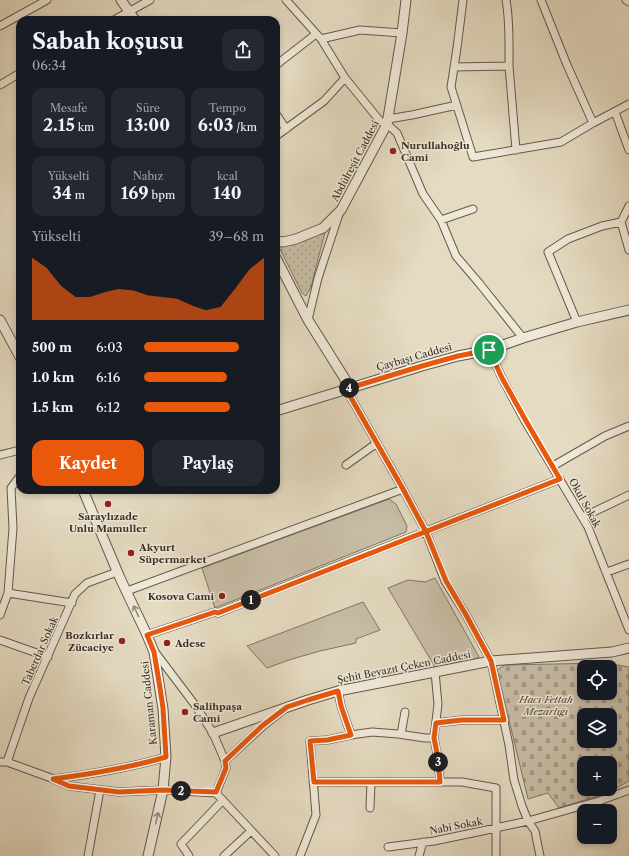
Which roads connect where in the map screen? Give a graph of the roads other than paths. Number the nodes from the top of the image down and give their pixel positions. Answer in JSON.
{"nodes":[{"id":1,"x":47,"y":0,"type":"edge"},
{"id":2,"x":121,"y":0,"type":"edge"},
{"id":3,"x":150,"y":0,"type":"edge"},
{"id":4,"x":286,"y":0,"type":"edge"},
{"id":5,"x":406,"y":0,"type":"edge"},
{"id":6,"x":463,"y":0,"type":"edge"},
{"id":7,"x":506,"y":0,"type":"edge"},
{"id":8,"x":541,"y":0,"type":"edge"},
{"id":9,"x":626,"y":0,"type":"edge"},
{"id":10,"x":629,"y":2,"type":"edge"},
{"id":11,"x":129,"y":12,"type":"junction"},
{"id":12,"x":18,"y":16,"type":"edge"},
{"id":13,"x":122,"y":16,"type":"edge"},
{"id":14,"x":132,"y":16,"type":"edge"},
{"id":15,"x":16,"y":17,"type":"edge"},
{"id":16,"x":0,"y":26,"type":"edge"},
{"id":17,"x":402,"y":33,"type":"junction"},
{"id":18,"x":318,"y":37,"type":"junction"},
{"id":19,"x":280,"y":63,"type":"edge"},
{"id":20,"x":509,"y":66,"type":"junction"},
{"id":21,"x":454,"y":67,"type":"junction"},
{"id":22,"x":16,"y":75,"type":"edge"},
{"id":23,"x":345,"y":78,"type":"junction"},
{"id":24,"x":0,"y":85,"type":"edge"},
{"id":25,"x":629,"y":104,"type":"edge"},
{"id":26,"x":456,"y":105,"type":"junction"},
{"id":27,"x":615,"y":112,"type":"junction"},
{"id":28,"x":280,"y":120,"type":"edge"},
{"id":29,"x":388,"y":121,"type":"junction"},
{"id":30,"x":593,"y":123,"type":"junction"},
{"id":31,"x":286,"y":129,"type":"junction"},
{"id":32,"x":280,"y":133,"type":"edge"},
{"id":33,"x":516,"y":150,"type":"junction"},
{"id":34,"x":629,"y":150,"type":"edge"},
{"id":35,"x":629,"y":206,"type":"edge"},
{"id":36,"x":473,"y":208,"type":"dead end"},
{"id":37,"x":341,"y":210,"type":"junction"},
{"id":38,"x":441,"y":220,"type":"junction"},
{"id":39,"x":620,"y":222,"type":"junction"},
{"id":40,"x":280,"y":242,"type":"edge"},
{"id":41,"x":629,"y":250,"type":"edge"},
{"id":42,"x":280,"y":266,"type":"edge"},
{"id":43,"x":629,"y":310,"type":"edge"},
{"id":44,"x":0,"y":320,"type":"edge"},
{"id":45,"x":308,"y":320,"type":"junction"},
{"id":46,"x":577,"y":322,"type":"junction"},
{"id":47,"x":523,"y":338,"type":"junction"},
{"id":48,"x":16,"y":350,"type":"edge"},
{"id":49,"x":489,"y":350,"type":"junction"},
{"id":50,"x":346,"y":389,"type":"junction"},
{"id":51,"x":280,"y":410,"type":"edge"},
{"id":52,"x":629,"y":426,"type":"edge"},
{"id":53,"x":377,"y":443,"type":"junction"},
{"id":54,"x":16,"y":451,"type":"edge"},
{"id":55,"x":0,"y":455,"type":"edge"},
{"id":56,"x":346,"y":465,"type":"dead end"},
{"id":57,"x":553,"y":466,"type":"junction"},
{"id":58,"x":560,"y":479,"type":"junction"},
{"id":59,"x":16,"y":481,"type":"edge"},
{"id":60,"x":403,"y":489,"type":"junction"},
{"id":61,"x":85,"y":494,"type":"edge"},
{"id":62,"x":629,"y":495,"type":"edge"},
{"id":63,"x":583,"y":517,"type":"junction"},
{"id":64,"x":426,"y":532,"type":"junction"},
{"id":65,"x":629,"y":564,"type":"edge"},
{"id":66,"x":117,"y":572,"type":"junction"},
{"id":67,"x":607,"y":572,"type":"junction"},
{"id":68,"x":127,"y":591,"type":"junction"},
{"id":69,"x":8,"y":593,"type":"junction"},
{"id":70,"x":72,"y":603,"type":"junction"},
{"id":71,"x":0,"y":615,"type":"edge"},
{"id":72,"x":629,"y":630,"type":"edge"},
{"id":73,"x":147,"y":635,"type":"junction"},
{"id":74,"x":0,"y":640,"type":"edge"},
{"id":75,"x":629,"y":648,"type":"edge"},
{"id":76,"x":154,"y":652,"type":"junction"},
{"id":77,"x":48,"y":657,"type":"junction"},
{"id":78,"x":491,"y":661,"type":"junction"},
{"id":79,"x":435,"y":672,"type":"junction"},
{"id":80,"x":338,"y":691,"type":"junction"},
{"id":81,"x":287,"y":707,"type":"junction"},
{"id":82,"x":405,"y":712,"type":"dead end"},
{"id":83,"x":504,"y":720,"type":"junction"},
{"id":84,"x":436,"y":723,"type":"junction"},
{"id":85,"x":213,"y":733,"type":"junction"},
{"id":86,"x":401,"y":734,"type":"junction"},
{"id":87,"x":351,"y":735,"type":"junction"},
{"id":88,"x":434,"y":738,"type":"junction"},
{"id":89,"x":166,"y":757,"type":"junction"},
{"id":90,"x":225,"y":761,"type":"junction"},
{"id":91,"x":4,"y":762,"type":"edge"},
{"id":92,"x":53,"y":779,"type":"junction"},
{"id":93,"x":314,"y":782,"type":"junction"},
{"id":94,"x":371,"y":782,"type":"junction"},
{"id":95,"x":440,"y":782,"type":"junction"},
{"id":96,"x":100,"y":790,"type":"junction"},
{"id":97,"x":163,"y":790,"type":"junction"},
{"id":98,"x":629,"y":790,"type":"edge"},
{"id":99,"x":216,"y":792,"type":"junction"},
{"id":100,"x":223,"y":800,"type":"junction"},
{"id":101,"x":370,"y":808,"type":"dead end"},
{"id":102,"x":528,"y":820,"type":"junction"},
{"id":103,"x":496,"y":828,"type":"junction"},
{"id":104,"x":251,"y":831,"type":"junction"},
{"id":105,"x":423,"y":842,"type":"junction"},
{"id":106,"x":388,"y":847,"type":"dead end"},
{"id":107,"x":88,"y":856,"type":"edge"},
{"id":108,"x":148,"y":856,"type":"edge"},
{"id":109,"x":189,"y":856,"type":"edge"},
{"id":110,"x":224,"y":856,"type":"edge"},
{"id":111,"x":275,"y":856,"type":"edge"},
{"id":112,"x":300,"y":856,"type":"edge"},
{"id":113,"x":419,"y":856,"type":"edge"},
{"id":114,"x":496,"y":856,"type":"edge"},
{"id":115,"x":540,"y":856,"type":"edge"}],
"edges":[{"from":1,"to":12,"type":"street"},
{"from":2,"to":11,"type":"street"},
{"from":3,"to":11,"type":"street"},
{"from":4,"to":18,"type":"street"},
{"from":5,"to":17,"type":"street","name":"Abdülreşit Caddesi"},
{"from":6,"to":21,"type":"street"},
{"from":7,"to":20,"type":"street"},
{"from":8,"to":30,"type":"street"},
{"from":9,"to":10,"type":"street"},
{"from":11,"to":13,"type":"street"},
{"from":11,"to":14,"type":"street"},
{"from":15,"to":16,"type":"street"},
{"from":17,"to":18,"type":"street"},
{"from":17,"to":29,"type":"street","name":"Abdülreşit Caddesi"},
{"from":18,"to":19,"type":"street"},
{"from":18,"to":23,"type":"street"},
{"from":20,"to":21,"type":"street"},
{"from":20,"to":33,"type":"street"},
{"from":21,"to":26,"type":"street"},
{"from":22,"to":24,"type":"street"},
{"from":23,"to":29,"type":"street"},
{"from":23,"to":31,"type":"street"},
{"from":25,"to":27,"type":"street"},
{"from":26,"to":29,"type":"street"},
{"from":26,"to":33,"type":"street"},
{"from":27,"to":30,"type":"street"},
{"from":27,"to":34,"type":"street"},
{"from":28,"to":31,"type":"street"},
{"from":29,"to":37,"type":"street","name":"Abdülreşit Caddesi"},
{"from":29,"to":38,"type":"street"},
{"from":30,"to":33,"type":"street"},
{"from":31,"to":32,"type":"street"},
{"from":35,"to":39,"type":"street"},
{"from":36,"to":38,"type":"street"},
{"from":37,"to":40,"type":"street","name":"Abdülreşit Caddesi"},
{"from":37,"to":45,"type":"street"},
{"from":38,"to":47,"type":"street"},
{"from":39,"to":41,"type":"street"},
{"from":39,"to":46,"type":"street"},
{"from":42,"to":45,"type":"street"},
{"from":43,"to":46,"type":"street","name":"Çaybaşı Caddesi"},
{"from":44,"to":48,"type":"street"},
{"from":45,"to":50,"type":"street"},
{"from":46,"to":47,"type":"street","name":"Çaybaşı Caddesi"},
{"from":47,"to":49,"type":"street","name":"Çaybaşı Caddesi"},
{"from":49,"to":50,"type":"street","name":"Çaybaşı Caddesi"},
{"from":49,"to":57,"type":"street","name":"Okul Sokak"},
{"from":50,"to":51,"type":"street","name":"Çaybaşı Caddesi"},
{"from":50,"to":53,"type":"street"},
{"from":52,"to":57,"type":"street"},
{"from":53,"to":56,"type":"street"},
{"from":53,"to":60,"type":"street"},
{"from":54,"to":55,"type":"street"},
{"from":57,"to":58,"type":"street","name":"Okul Sokak"},
{"from":58,"to":63,"type":"street","name":"Okul Sokak"},
{"from":58,"to":64,"type":"street"},
{"from":59,"to":69,"type":"street"},
{"from":60,"to":64,"type":"street"},
{"from":60,"to":68,"type":"street"},
{"from":61,"to":66,"type":"street","name":"Karaman Caddesi"},
{"from":62,"to":63,"type":"street"},
{"from":63,"to":67,"type":"street","name":"Okul Sokak"},
{"from":64,"to":73,"type":"street"},
{"from":64,"to":78,"type":"street"},
{"from":65,"to":67,"type":"street"},
{"from":66,"to":68,"type":"street","name":"Karaman Caddesi"},
{"from":66,"to":70,"type":"street","name":"Taberdar Sokak"},
{"from":67,"to":72,"type":"street","name":"Okul Sokak"},
{"from":73,"to":68,"type":"street","name":"Karaman Caddesi","one_way":true},
{"from":69,"to":70,"type":"street"},
{"from":69,"to":71,"type":"street"},
{"from":70,"to":77,"type":"street","name":"Taberdar Sokak"},
{"from":73,"to":76,"type":"street","name":"Karaman Caddesi"},
{"from":74,"to":77,"type":"street"},
{"from":75,"to":78,"type":"street","name":"Şehit Beyazıt Çeken Caddesi"},
{"from":76,"to":85,"type":"street"},
{"from":76,"to":89,"type":"street","name":"Karaman Caddesi"},
{"from":77,"to":91,"type":"street","name":"Taberdar Sokak"},
{"from":78,"to":79,"type":"street","name":"Şehit Beyazıt Çeken Caddesi"},
{"from":78,"to":83,"type":"street"},
{"from":79,"to":80,"type":"street","name":"Şehit Beyazıt Çeken Caddesi"},
{"from":79,"to":84,"type":"street"},
{"from":80,"to":81,"type":"street","name":"Şehit Beyazıt Çeken Caddesi"},
{"from":80,"to":87,"type":"street"},
{"from":81,"to":85,"type":"street","name":"Şehit Beyazıt Çeken Caddesi"},
{"from":81,"to":90,"type":"street"},
{"from":82,"to":86,"type":"street"},
{"from":83,"to":84,"type":"street"},
{"from":83,"to":102,"type":"street"},
{"from":84,"to":88,"type":"street"},
{"from":85,"to":90,"type":"street"},
{"from":86,"to":87,"type":"street"},
{"from":86,"to":88,"type":"street"},
{"from":87,"to":93,"type":"street"},
{"from":88,"to":95,"type":"street"},
{"from":89,"to":92,"type":"street"},
{"from":89,"to":97,"type":"street","name":"Karaman Caddesi"},
{"from":90,"to":99,"type":"street"},
{"from":91,"to":92,"type":"street"},
{"from":92,"to":96,"type":"street"},
{"from":93,"to":94,"type":"street"},
{"from":93,"to":112,"type":"street"},
{"from":94,"to":95,"type":"street"},
{"from":94,"to":101,"type":"street"},
{"from":95,"to":103,"type":"street"},
{"from":96,"to":97,"type":"street"},
{"from":96,"to":107,"type":"street"},
{"from":97,"to":99,"type":"street"},
{"from":108,"to":97,"type":"street","name":"Karaman Caddesi","one_way":true},
{"from":98,"to":102,"type":"street","name":"Nabi Sokak"},
{"from":99,"to":100,"type":"street"},
{"from":100,"to":104,"type":"street"},
{"from":100,"to":109,"type":"street"},
{"from":102,"to":103,"type":"street","name":"Nabi Sokak"},
{"from":102,"to":115,"type":"street"},
{"from":103,"to":105,"type":"street","name":"Nabi Sokak"},
{"from":103,"to":114,"type":"street"},
{"from":104,"to":110,"type":"street"},
{"from":104,"to":111,"type":"street"},
{"from":105,"to":106,"type":"street","name":"Nabi Sokak"},
{"from":105,"to":113,"type":"street"}]}
